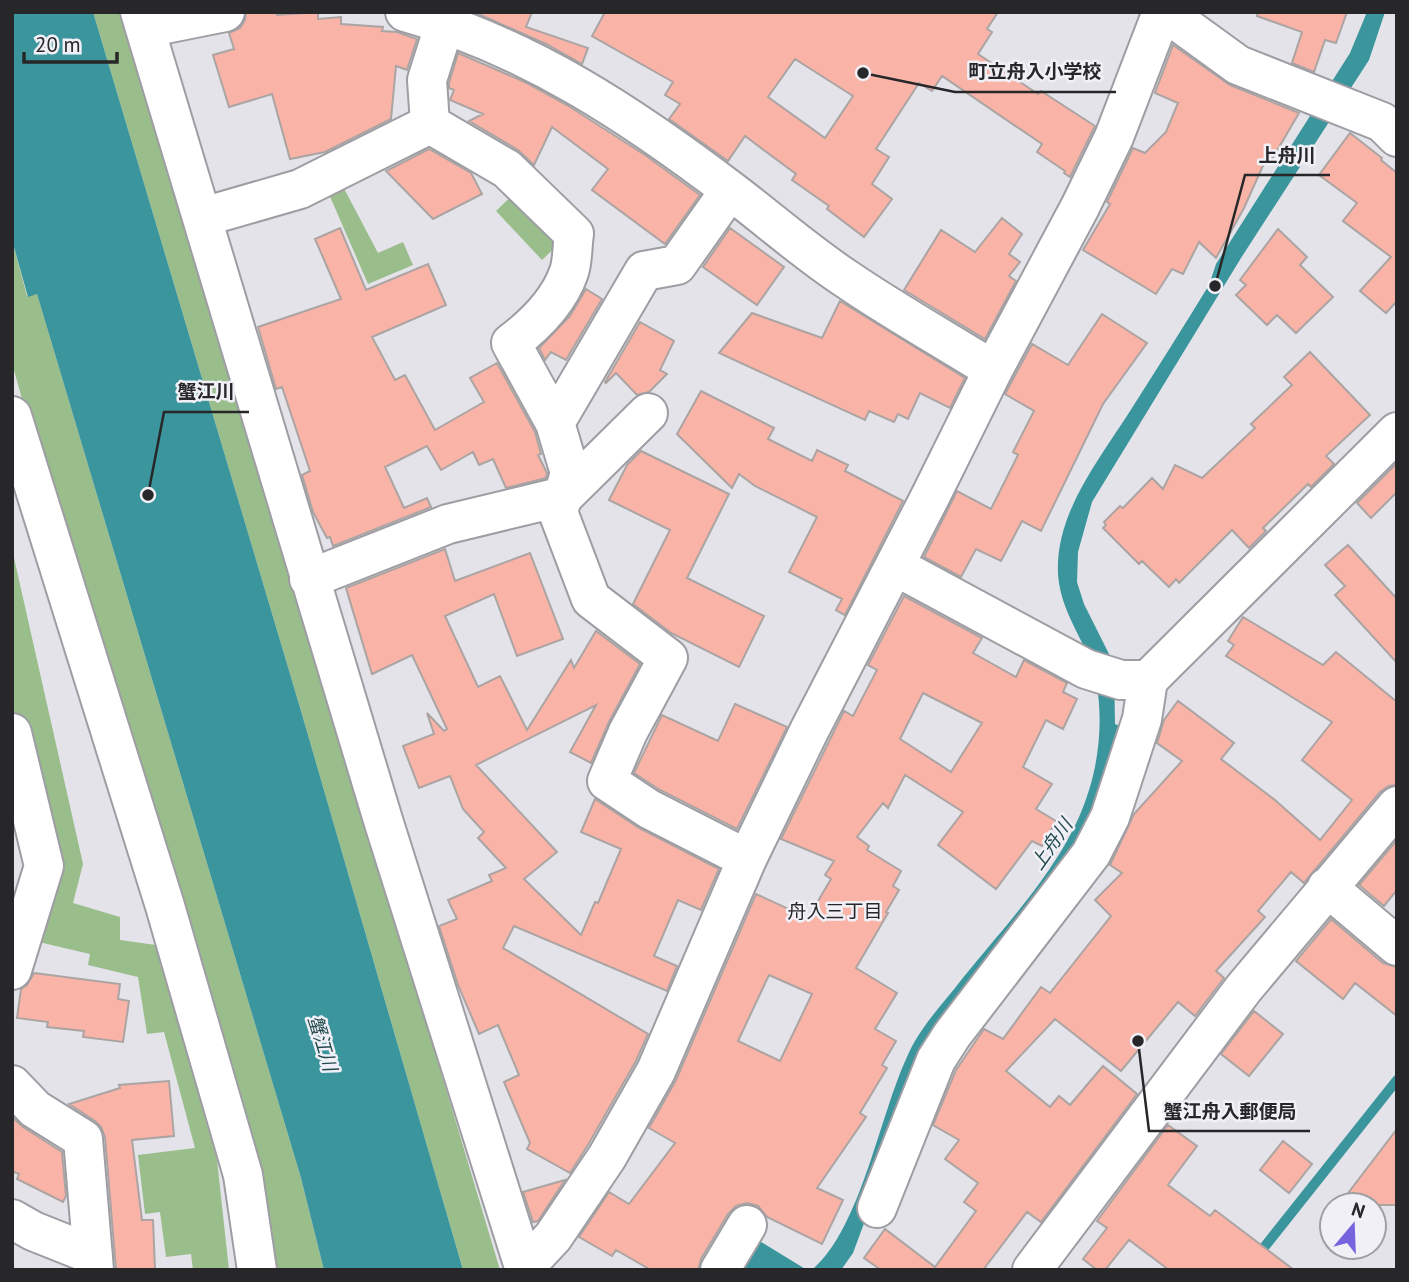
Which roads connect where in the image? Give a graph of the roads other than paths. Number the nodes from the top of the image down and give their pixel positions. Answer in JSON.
{"nodes":[{"id":1,"x":225,"y":12,"type":"edge"},
{"id":2,"x":405,"y":12,"type":"edge"},
{"id":3,"x":1164,"y":12,"type":"edge"},
{"id":4,"x":143,"y":20,"type":"edge"},
{"id":5,"x":444,"y":23,"type":"junction"},
{"id":6,"x":430,"y":124,"type":"junction"},
{"id":7,"x":1397,"y":137,"type":"edge"},
{"id":8,"x":730,"y":190,"type":"junction"},
{"id":9,"x":203,"y":217,"type":"junction"},
{"id":10,"x":993,"y":370,"type":"junction"},
{"id":11,"x":648,"y":413,"type":"dead end"},
{"id":12,"x":12,"y":416,"type":"edge"},
{"id":13,"x":555,"y":423,"type":"junction"},
{"id":14,"x":1397,"y":432,"type":"edge"},
{"id":15,"x":564,"y":496,"type":"junction"},
{"id":16,"x":895,"y":566,"type":"junction"},
{"id":17,"x":309,"y":579,"type":"junction"},
{"id":18,"x":1118,"y":676,"type":"junction"},
{"id":19,"x":12,"y":733,"type":"edge"},
{"id":20,"x":1397,"y":806,"type":"edge"},
{"id":21,"x":747,"y":859,"type":"junction"},
{"id":22,"x":1326,"y":887,"type":"junction"},
{"id":23,"x":1397,"y":946,"type":"edge"},
{"id":24,"x":12,"y":970,"type":"edge"},
{"id":25,"x":12,"y":1085,"type":"edge"},
{"id":26,"x":877,"y":1208,"type":"dead end"},
{"id":27,"x":747,"y":1225,"type":"dead end"},
{"id":28,"x":58,"y":1243,"type":"edge"},
{"id":29,"x":525,"y":1269,"type":"edge"},
{"id":30,"x":257,"y":1270,"type":"edge"},
{"id":31,"x":720,"y":1270,"type":"edge"},
{"id":32,"x":1032,"y":1270,"type":"edge"}],
"edges":[{"from":1,"to":4,"type":"street"},
{"from":2,"to":5,"type":"street"},
{"from":3,"to":7,"type":"street"},
{"from":3,"to":10,"type":"street"},
{"from":4,"to":9,"type":"street"},
{"from":5,"to":6,"type":"street"},
{"from":5,"to":8,"type":"street"},
{"from":6,"to":9,"type":"street"},
{"from":6,"to":13,"type":"street"},
{"from":8,"to":10,"type":"street"},
{"from":8,"to":13,"type":"street"},
{"from":9,"to":17,"type":"street"},
{"from":10,"to":16,"type":"street"},
{"from":11,"to":15,"type":"street"},
{"from":12,"to":30,"type":"street"},
{"from":13,"to":15,"type":"street"},
{"from":14,"to":18,"type":"street"},
{"from":15,"to":17,"type":"street"},
{"from":15,"to":21,"type":"street"},
{"from":16,"to":18,"type":"street"},
{"from":16,"to":21,"type":"street"},
{"from":17,"to":29,"type":"street"},
{"from":18,"to":26,"type":"street"},
{"from":19,"to":24,"type":"street"},
{"from":20,"to":22,"type":"street"},
{"from":21,"to":29,"type":"street"},
{"from":22,"to":23,"type":"street"},
{"from":22,"to":32,"type":"street"},
{"from":25,"to":28,"type":"street"},
{"from":27,"to":31,"type":"street"}]}
